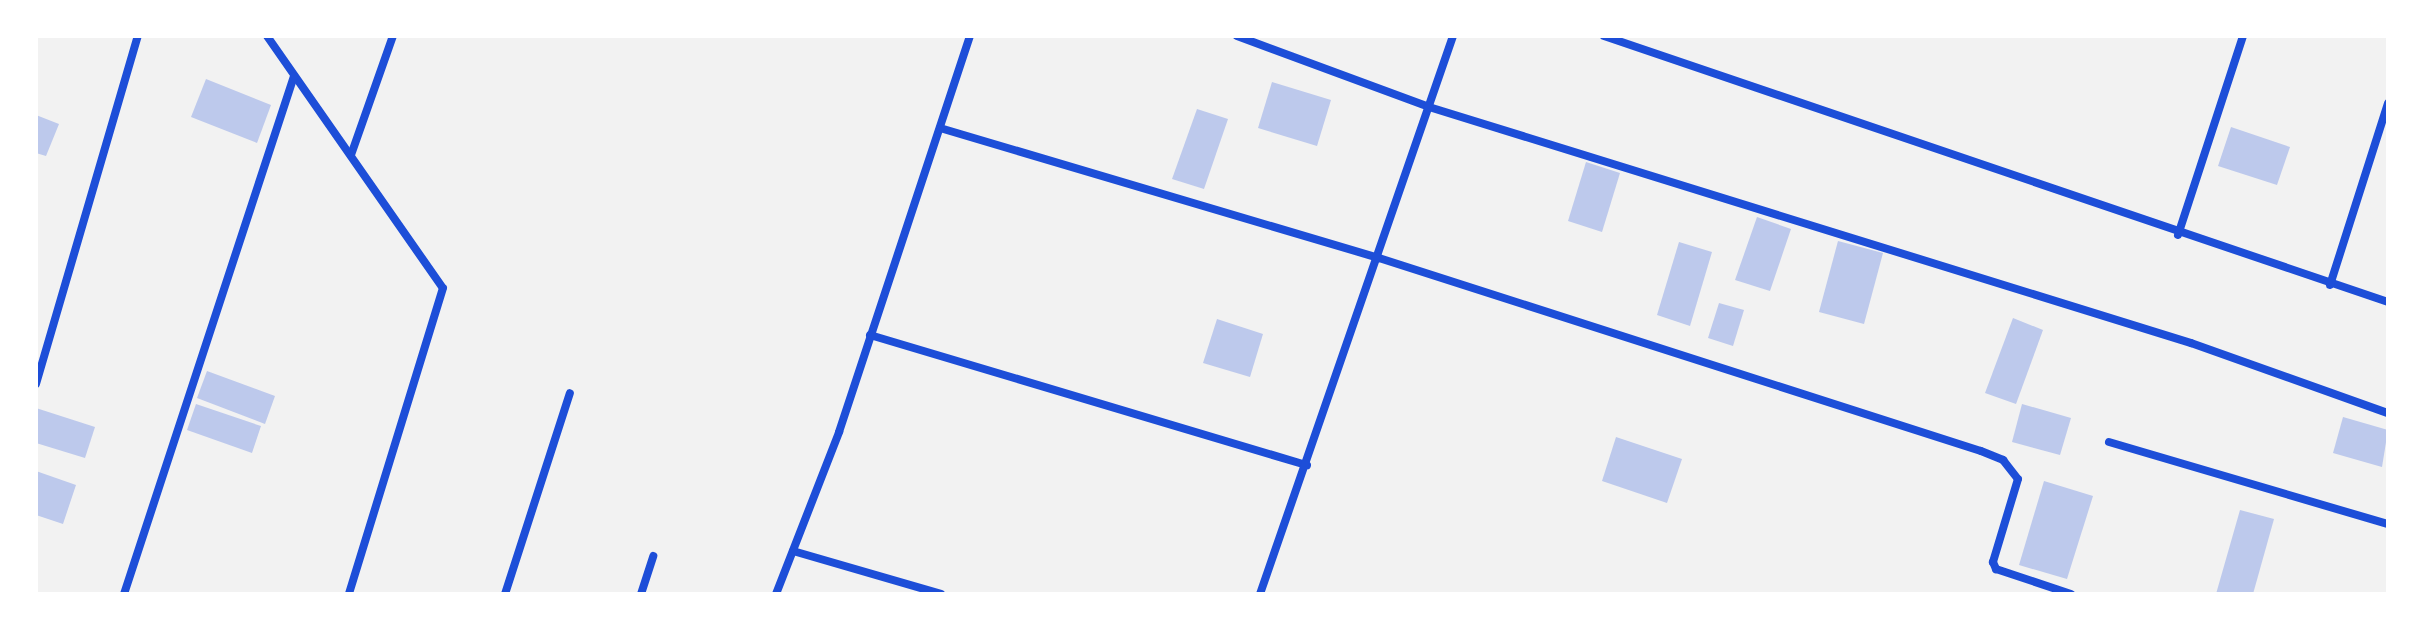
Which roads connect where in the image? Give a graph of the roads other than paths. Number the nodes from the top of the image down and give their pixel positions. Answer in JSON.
{"nodes":[{"id":1,"x":138,"y":36,"type":"edge"},
{"id":2,"x":267,"y":36,"type":"edge"},
{"id":3,"x":393,"y":36,"type":"edge"},
{"id":4,"x":970,"y":36,"type":"edge"},
{"id":5,"x":1237,"y":36,"type":"edge"},
{"id":6,"x":1453,"y":36,"type":"edge"},
{"id":7,"x":1604,"y":36,"type":"edge"},
{"id":8,"x":2243,"y":36,"type":"edge"},
{"id":9,"x":294,"y":76,"type":"junction"},
{"id":10,"x":2388,"y":103,"type":"edge"},
{"id":11,"x":1429,"y":107,"type":"junction"},
{"id":12,"x":940,"y":128,"type":"junction"},
{"id":13,"x":351,"y":155,"type":"junction"},
{"id":14,"x":2178,"y":235,"type":"junction"},
{"id":15,"x":1379,"y":258,"type":"junction"},
{"id":16,"x":2330,"y":285,"type":"junction"},
{"id":17,"x":2388,"y":302,"type":"edge"},
{"id":18,"x":870,"y":335,"type":"junction"},
{"id":19,"x":36,"y":384,"type":"edge"},
{"id":20,"x":570,"y":393,"type":"dead end"},
{"id":21,"x":2388,"y":413,"type":"edge"},
{"id":22,"x":2109,"y":442,"type":"dead end"},
{"id":23,"x":1307,"y":465,"type":"junction"},
{"id":24,"x":2388,"y":524,"type":"edge"},
{"id":25,"x":793,"y":551,"type":"junction"},
{"id":26,"x":653,"y":556,"type":"dead end"},
{"id":27,"x":124,"y":594,"type":"edge"},
{"id":28,"x":349,"y":594,"type":"edge"},
{"id":29,"x":505,"y":594,"type":"edge"},
{"id":30,"x":641,"y":594,"type":"edge"},
{"id":31,"x":776,"y":594,"type":"edge"},
{"id":32,"x":941,"y":594,"type":"edge"},
{"id":33,"x":1260,"y":594,"type":"edge"},
{"id":34,"x":2071,"y":594,"type":"edge"}],
"edges":[{"from":1,"to":19,"type":"street"},
{"from":2,"to":9,"type":"street"},
{"from":3,"to":13,"type":"street"},
{"from":4,"to":12,"type":"street"},
{"from":5,"to":11,"type":"street"},
{"from":6,"to":11,"type":"street"},
{"from":7,"to":14,"type":"street"},
{"from":8,"to":14,"type":"street"},
{"from":9,"to":13,"type":"street"},
{"from":9,"to":27,"type":"street"},
{"from":10,"to":16,"type":"street"},
{"from":11,"to":15,"type":"street"},
{"from":11,"to":21,"type":"street"},
{"from":12,"to":15,"type":"street"},
{"from":12,"to":18,"type":"street"},
{"from":13,"to":28,"type":"street"},
{"from":14,"to":16,"type":"street"},
{"from":15,"to":23,"type":"street"},
{"from":15,"to":34,"type":"street"},
{"from":16,"to":17,"type":"street"},
{"from":18,"to":23,"type":"street"},
{"from":18,"to":25,"type":"street"},
{"from":20,"to":29,"type":"street"},
{"from":22,"to":24,"type":"street"},
{"from":23,"to":33,"type":"street"},
{"from":25,"to":31,"type":"street"},
{"from":25,"to":32,"type":"street"},
{"from":26,"to":30,"type":"street"}]}
